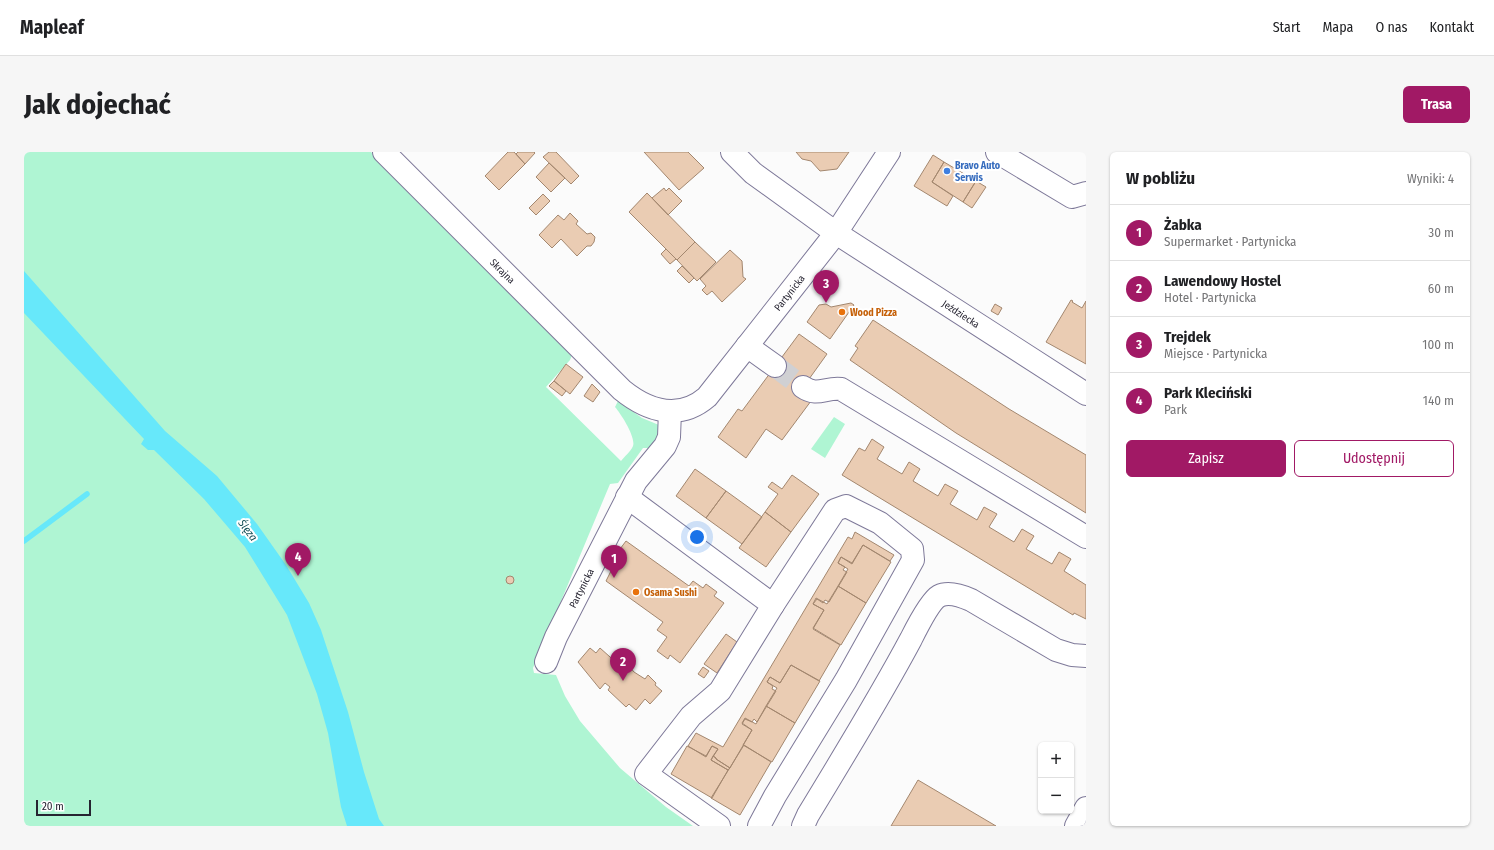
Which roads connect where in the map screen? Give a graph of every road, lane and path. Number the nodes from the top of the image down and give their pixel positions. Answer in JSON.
{"nodes":[{"id":1,"x":384,"y":152,"type":"edge"},
{"id":2,"x":732,"y":152,"type":"edge"},
{"id":3,"x":889,"y":152,"type":"edge"},
{"id":4,"x":997,"y":152,"type":"edge"},
{"id":5,"x":1086,"y":193,"type":"edge"},
{"id":6,"x":836,"y":233,"type":"junction"},
{"id":7,"x":747,"y":346,"type":"junction"},
{"id":8,"x":775,"y":366,"type":"tunnel mouth"},
{"id":9,"x":803,"y":387,"type":"tunnel mouth"},
{"id":10,"x":622,"y":390,"type":"joint"},
{"id":11,"x":1086,"y":394,"type":"edge"},
{"id":12,"x":670,"y":411,"type":"junction"},
{"id":13,"x":627,"y":497,"type":"junction"},
{"id":14,"x":1086,"y":537,"type":"edge"},
{"id":15,"x":773,"y":605,"type":"junction"},
{"id":16,"x":1086,"y":656,"type":"edge"},
{"id":17,"x":546,"y":662,"type":"dead end"},
{"id":18,"x":1086,"y":808,"type":"edge"},
{"id":19,"x":719,"y":826,"type":"edge"},
{"id":20,"x":759,"y":826,"type":"edge"},
{"id":21,"x":803,"y":826,"type":"edge"},
{"id":22,"x":1076,"y":826,"type":"edge"}],
"edges":[{"from":1,"to":10,"type":"street","name":"Skrajna"},
{"from":2,"to":6,"type":"street","name":"Jeździecka"},
{"from":3,"to":6,"type":"street","name":"Partynicka"},
{"from":4,"to":5,"type":"street"},
{"from":6,"to":7,"type":"street","name":"Partynicka"},
{"from":6,"to":11,"type":"street","name":"Jeździecka"},
{"from":7,"to":8,"type":"street"},
{"from":7,"to":12,"type":"street","name":"Partynicka"},
{"from":9,"to":14,"type":"street"},
{"from":10,"to":12,"type":"street","name":"Partynicka"},
{"from":12,"to":13,"type":"street","name":"Partynicka"},
{"from":13,"to":15,"type":"street"},
{"from":13,"to":17,"type":"street","name":"Partynicka"},
{"from":15,"to":19,"type":"street"},
{"from":15,"to":20,"type":"street"},
{"from":16,"to":21,"type":"street"},
{"from":18,"to":22,"type":"street"}]}
